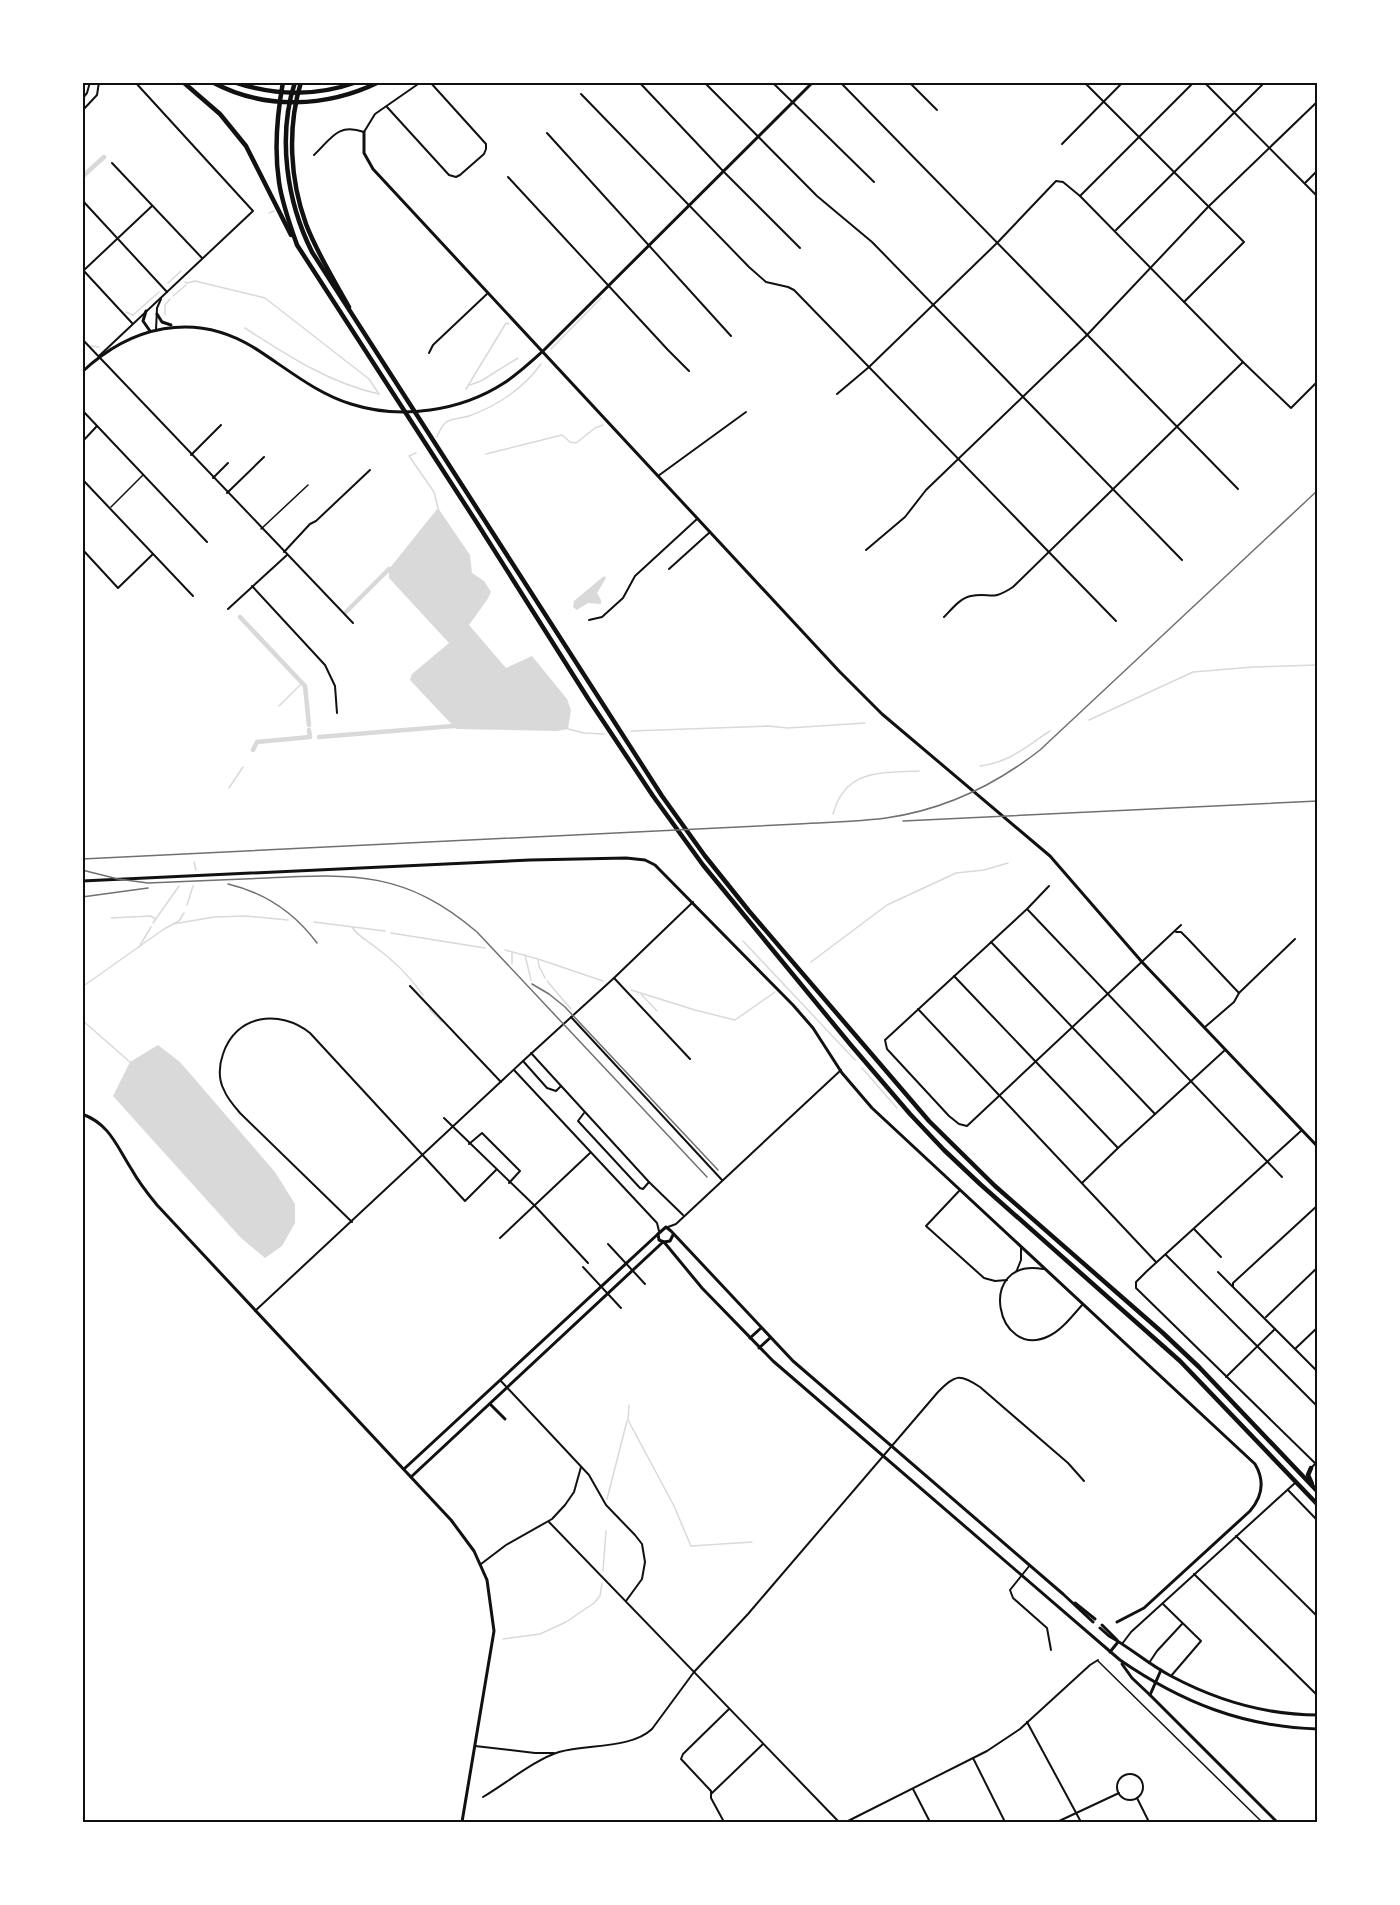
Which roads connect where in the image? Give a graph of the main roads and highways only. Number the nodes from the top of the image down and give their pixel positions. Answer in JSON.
{"nodes":[{"id":1,"x":183,"y":82,"type":"edge"},
{"id":2,"x":212,"y":82,"type":"edge"},
{"id":3,"x":234,"y":82,"type":"edge"},
{"id":4,"x":283,"y":82,"type":"edge"},
{"id":5,"x":295,"y":82,"type":"edge"},
{"id":6,"x":301,"y":82,"type":"edge"},
{"id":7,"x":357,"y":82,"type":"edge"},
{"id":8,"x":379,"y":82,"type":"edge"},
{"id":9,"x":297,"y":246,"type":"junction"},
{"id":10,"x":363,"y":333,"type":"junction"},
{"id":11,"x":1315,"y":1465,"type":"edge"},
{"id":12,"x":1294,"y":1468,"type":"junction"},
{"id":13,"x":1316,"y":1490,"type":"edge"},
{"id":14,"x":1317,"y":1505,"type":"edge"}],
"edges":[{"from":1,"to":9,"type":"highway"},
{"from":2,"to":8,"type":"highway"},
{"from":3,"to":7,"type":"highway"},
{"from":4,"to":9,"type":"highway"},
{"from":5,"to":10,"type":"highway"},
{"from":6,"to":10,"type":"highway"},
{"from":9,"to":14,"type":"highway"},
{"from":10,"to":12,"type":"highway"},
{"from":11,"to":12,"type":"highway"},
{"from":11,"to":13,"type":"highway"},
{"from":12,"to":13,"type":"highway"}]}
